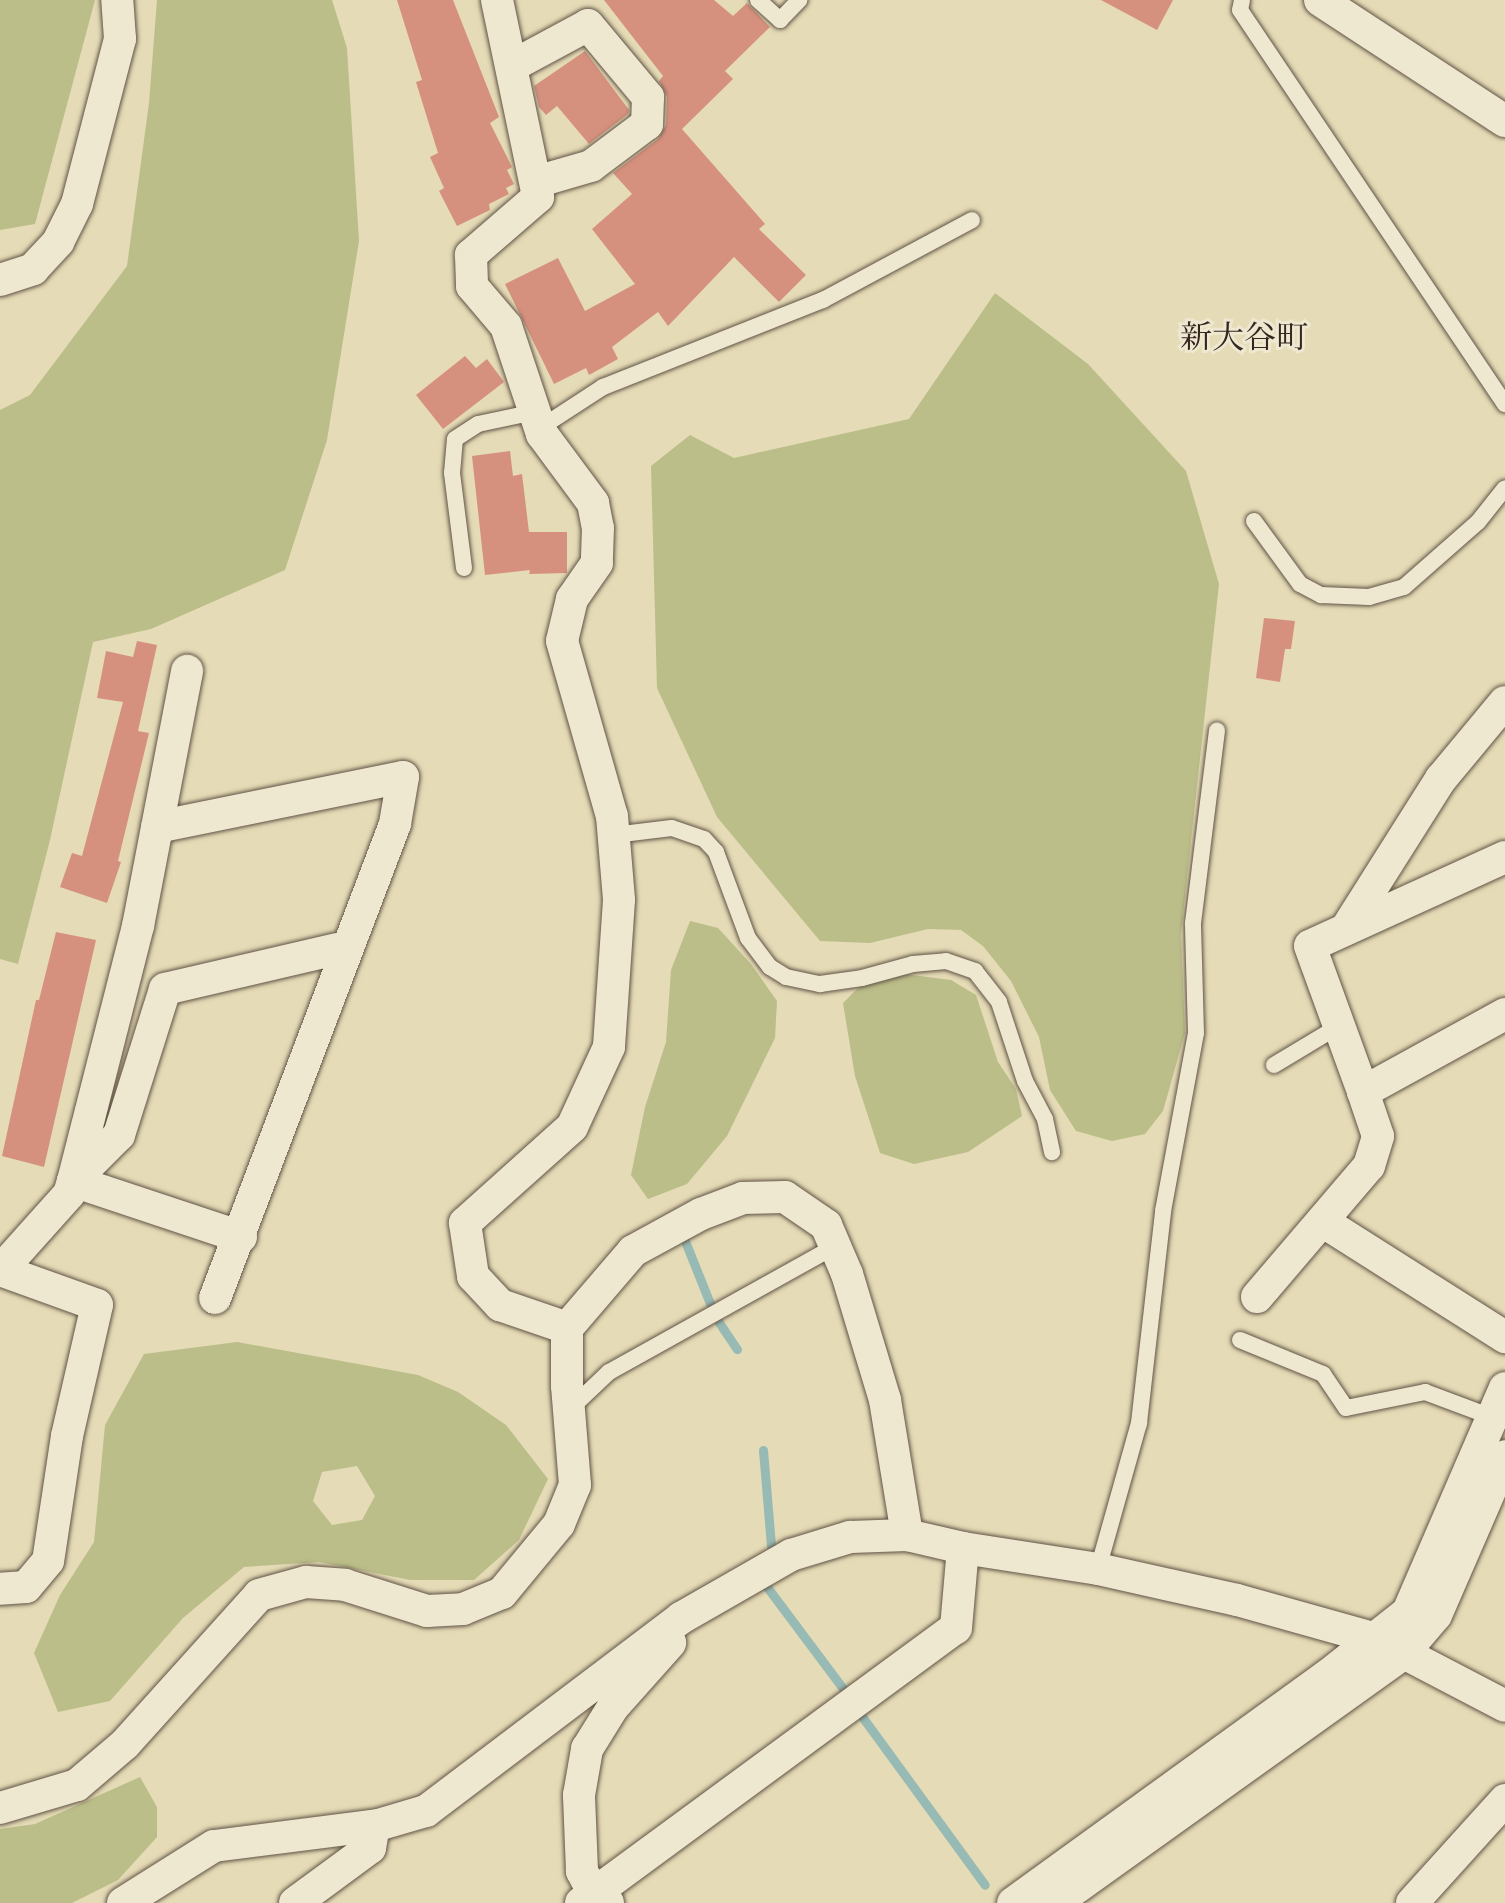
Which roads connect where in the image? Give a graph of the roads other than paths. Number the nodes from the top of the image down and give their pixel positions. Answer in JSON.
{"nodes":[{"id":1,"x":117,"y":0,"type":"edge"},
{"id":2,"x":497,"y":0,"type":"edge"},
{"id":3,"x":758,"y":0,"type":"edge"},
{"id":4,"x":799,"y":0,"type":"edge"},
{"id":5,"x":1242,"y":0,"type":"edge"},
{"id":6,"x":1324,"y":1,"type":"edge"},
{"id":7,"x":512,"y":66,"type":"junction"},
{"id":8,"x":1505,"y":121,"type":"edge"},
{"id":9,"x":536,"y":182,"type":"junction"},
{"id":10,"x":972,"y":220,"type":"dead end"},
{"id":11,"x":0,"y":280,"type":"edge"},
{"id":12,"x":1505,"y":404,"type":"edge"},
{"id":13,"x":538,"y":420,"type":"junction"},
{"id":14,"x":1505,"y":488,"type":"edge"},
{"id":15,"x":1254,"y":521,"type":"dead end"},
{"id":16,"x":464,"y":568,"type":"dead end"},
{"id":17,"x":187,"y":671,"type":"dead end"},
{"id":18,"x":1505,"y":702,"type":"edge"},
{"id":19,"x":1217,"y":730,"type":"dead end"},
{"id":20,"x":157,"y":827,"type":"junction"},
{"id":21,"x":614,"y":835,"type":"junction"},
{"id":22,"x":1505,"y":857,"type":"edge"},
{"id":23,"x":1346,"y":929,"type":"junction"},
{"id":24,"x":337,"y":949,"type":"dead end"},
{"id":25,"x":1505,"y":1014,"type":"edge"},
{"id":26,"x":1339,"y":1026,"type":"junction"},
{"id":27,"x":1274,"y":1065,"type":"dead end"},
{"id":28,"x":1363,"y":1092,"type":"junction"},
{"id":29,"x":1052,"y":1152,"type":"dead end"},
{"id":30,"x":73,"y":1181,"type":"junction"},
{"id":31,"x":1322,"y":1221,"type":"junction"},
{"id":32,"x":241,"y":1237,"type":"junction"},
{"id":33,"x":835,"y":1246,"type":"junction"},
{"id":34,"x":0,"y":1270,"type":"edge"},
{"id":35,"x":1257,"y":1297,"type":"dead end"},
{"id":36,"x":215,"y":1298,"type":"dead end"},
{"id":37,"x":567,"y":1328,"type":"junction"},
{"id":38,"x":1505,"y":1337,"type":"edge"},
{"id":39,"x":1240,"y":1340,"type":"dead end"},
{"id":40,"x":1499,"y":1403,"type":"edge"},
{"id":41,"x":569,"y":1410,"type":"junction"},
{"id":42,"x":1505,"y":1456,"type":"edge"},
{"id":43,"x":907,"y":1535,"type":"junction"},
{"id":44,"x":963,"y":1548,"type":"junction"},
{"id":45,"x":1098,"y":1569,"type":"junction"},
{"id":46,"x":0,"y":1589,"type":"edge"},
{"id":47,"x":681,"y":1618,"type":"junction"},
{"id":48,"x":1389,"y":1647,"type":"junction"},
{"id":49,"x":1505,"y":1706,"type":"edge"},
{"id":50,"x":1505,"y":1800,"type":"edge"},
{"id":51,"x":0,"y":1808,"type":"edge"},
{"id":52,"x":374,"y":1826,"type":"junction"},
{"id":53,"x":595,"y":1900,"type":"edge"},
{"id":54,"x":123,"y":1903,"type":"edge"},
{"id":55,"x":295,"y":1903,"type":"edge"},
{"id":56,"x":1013,"y":1903,"type":"edge"},
{"id":57,"x":1055,"y":1903,"type":"edge"},
{"id":58,"x":1412,"y":1903,"type":"edge"}],
"edges":[{"from":1,"to":11,"type":"street"},
{"from":2,"to":7,"type":"street"},
{"from":3,"to":4,"type":"lane"},
{"from":5,"to":12,"type":"lane"},
{"from":6,"to":8,"type":"street"},
{"from":7,"to":9,"type":"street"},
{"from":7,"to":9,"type":"street"},
{"from":9,"to":13,"type":"street"},
{"from":10,"to":13,"type":"lane"},
{"from":13,"to":16,"type":"lane"},
{"from":13,"to":21,"type":"street"},
{"from":14,"to":15,"type":"lane"},
{"from":17,"to":20,"type":"street"},
{"from":18,"to":23,"type":"street"},
{"from":19,"to":45,"type":"lane"},
{"from":20,"to":30,"type":"street"},
{"from":20,"to":32,"type":"street"},
{"from":21,"to":29,"type":"lane"},
{"from":21,"to":37,"type":"street"},
{"from":22,"to":23,"type":"street"},
{"from":23,"to":26,"type":"street"},
{"from":24,"to":30,"type":"street"},
{"from":25,"to":28,"type":"street"},
{"from":26,"to":27,"type":"lane"},
{"from":26,"to":28,"type":"street"},
{"from":28,"to":31,"type":"street"},
{"from":30,"to":32,"type":"street"},
{"from":30,"to":34,"type":"street"},
{"from":31,"to":35,"type":"street"},
{"from":31,"to":38,"type":"street"},
{"from":32,"to":36,"type":"street"},
{"from":33,"to":37,"type":"street"},
{"from":33,"to":41,"type":"lane"},
{"from":33,"to":43,"type":"street"},
{"from":34,"to":46,"type":"street"},
{"from":37,"to":41,"type":"street"},
{"from":39,"to":40,"type":"lane"},
{"from":40,"to":48,"type":"street"},
{"from":41,"to":51,"type":"street"},
{"from":42,"to":48,"type":"street"},
{"from":43,"to":44,"type":"street"},
{"from":43,"to":47,"type":"street"},
{"from":44,"to":45,"type":"street"},
{"from":44,"to":53,"type":"street"},
{"from":45,"to":48,"type":"street"},
{"from":47,"to":52,"type":"street"},
{"from":47,"to":53,"type":"street"},
{"from":48,"to":49,"type":"street"},
{"from":48,"to":56,"type":"street"},
{"from":48,"to":57,"type":"street"},
{"from":50,"to":58,"type":"street"},
{"from":52,"to":54,"type":"street"},
{"from":52,"to":55,"type":"street"}]}
